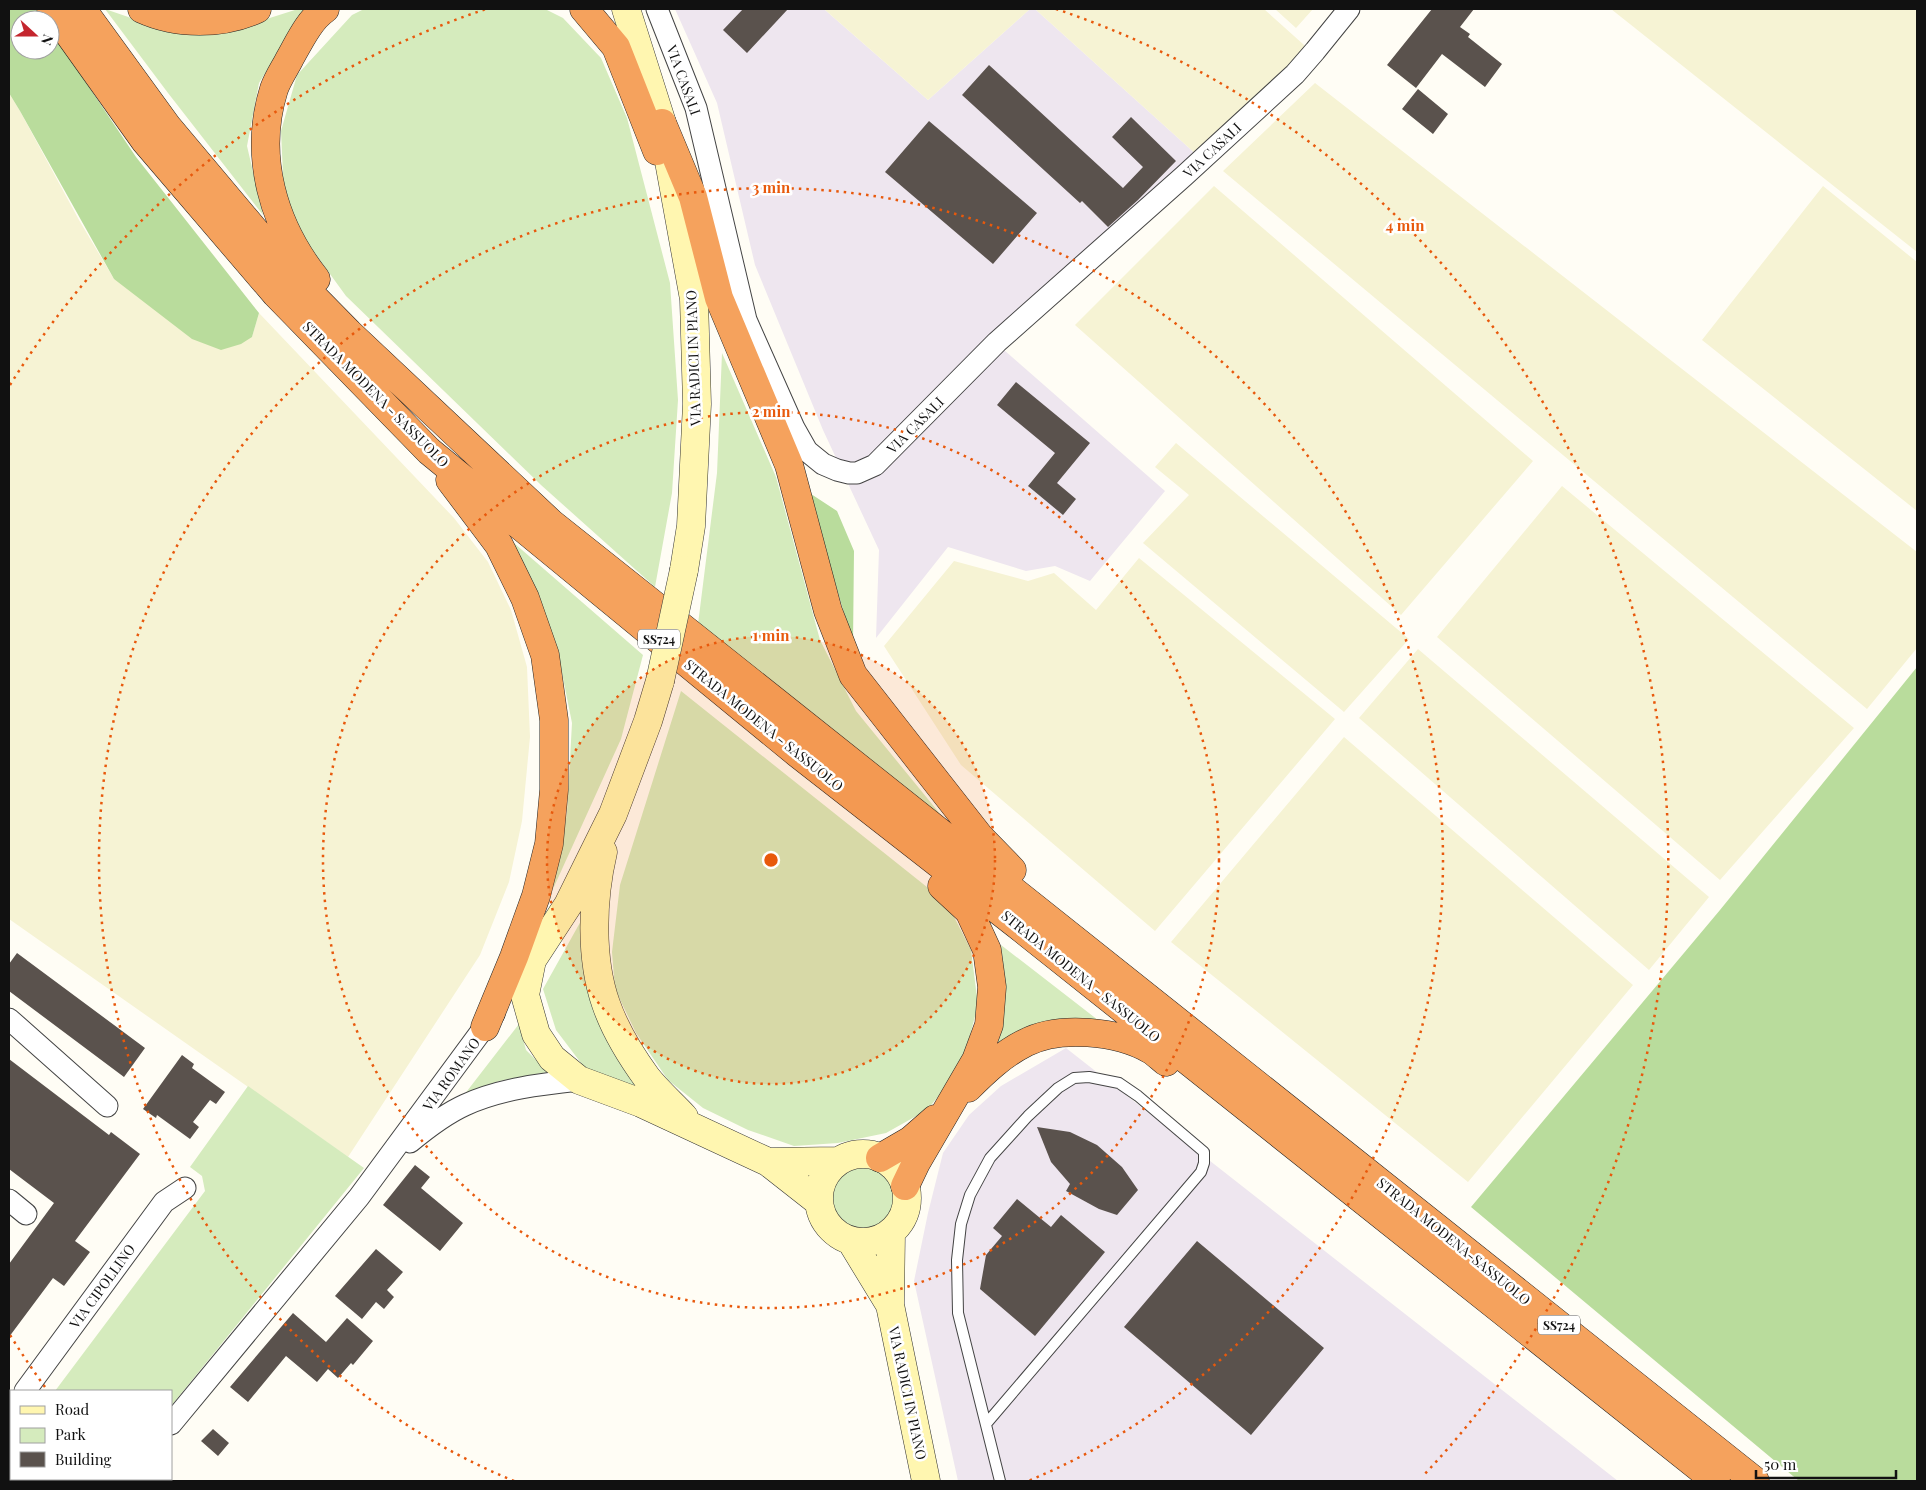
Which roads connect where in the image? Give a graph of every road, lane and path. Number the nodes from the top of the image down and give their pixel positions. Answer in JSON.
{"nodes":[{"id":1,"x":51,"y":9,"type":"edge"},
{"id":2,"x":82,"y":9,"type":"edge"},
{"id":3,"x":142,"y":9,"type":"edge"},
{"id":4,"x":257,"y":9,"type":"edge"},
{"id":5,"x":325,"y":9,"type":"edge"},
{"id":6,"x":584,"y":9,"type":"edge"},
{"id":7,"x":626,"y":9,"type":"edge"},
{"id":8,"x":657,"y":9,"type":"edge"},
{"id":9,"x":1349,"y":9,"type":"edge"},
{"id":10,"x":662,"y":123,"type":"junction"},
{"id":11,"x":675,"y":201,"type":"junction"},
{"id":12,"x":349,"y":333,"type":"junction"},
{"id":13,"x":429,"y":451,"type":"junction"},
{"id":14,"x":660,"y":682,"type":"joint"},
{"id":15,"x":797,"y":753,"type":"junction"},
{"id":16,"x":613,"y":814,"type":"junction"},
{"id":17,"x":532,"y":960,"type":"junction"},
{"id":18,"x":1098,"y":960,"type":"junction"},
{"id":19,"x":9,"y":1020,"type":"edge"},
{"id":20,"x":485,"y":1027,"type":"junction"},
{"id":21,"x":579,"y":1080,"type":"junction"},
{"id":22,"x":107,"y":1106,"type":"dead end"},
{"id":23,"x":947,"y":1109,"type":"junction"},
{"id":24,"x":690,"y":1124,"type":"junction"},
{"id":25,"x":880,"y":1158,"type":"junction"},
{"id":26,"x":838,"y":1161,"type":"junction"},
{"id":27,"x":768,"y":1162,"type":"junction"},
{"id":28,"x":385,"y":1163,"type":"junction"},
{"id":29,"x":1322,"y":1169,"type":"junction"},
{"id":30,"x":1355,"y":1178,"type":"junction"},
{"id":31,"x":905,"y":1186,"type":"junction"},
{"id":32,"x":185,"y":1188,"type":"dead end"},
{"id":33,"x":9,"y":1200,"type":"edge"},
{"id":34,"x":819,"y":1202,"type":"junction"},
{"id":35,"x":26,"y":1214,"type":"dead end"},
{"id":36,"x":891,"y":1233,"type":"junction"},
{"id":37,"x":851,"y":1241,"type":"junction"},
{"id":38,"x":890,"y":1305,"type":"junction"},
{"id":39,"x":26,"y":1390,"type":"edge"},
{"id":40,"x":172,"y":1423,"type":"edge"},
{"id":41,"x":986,"y":1424,"type":"junction"},
{"id":42,"x":926,"y":1481,"type":"edge"},
{"id":43,"x":1000,"y":1481,"type":"edge"},
{"id":44,"x":1716,"y":1481,"type":"edge"},
{"id":45,"x":1755,"y":1481,"type":"edge"}],
"edges":[{"from":1,"to":13,"type":"highway","name":"STRADA MODENA - SASSUOLO","number":"SS724"},
{"from":2,"to":12,"type":"highway","name":"STRADA MODENA - SASSUOLO","number":"SS724"},
{"from":3,"to":4,"type":"highway"},
{"from":5,"to":12,"type":"highway"},
{"from":6,"to":11,"type":"highway"},
{"from":7,"to":10,"type":"street","name":"VIA RADICI IN PIANO"},
{"from":8,"to":9,"type":"street","name":"VIA CASALI"},
{"from":10,"to":11,"type":"street","name":"VIA RADICI IN PIANO"},
{"from":10,"to":18,"type":"highway"},
{"from":11,"to":14,"type":"street","name":"VIA RADICI IN PIANO","bridge":true},
{"from":12,"to":18,"type":"highway","name":"STRADA MODENA - SASSUOLO","number":"SS724"},
{"from":13,"to":15,"type":"highway","name":"STRADA MODENA - SASSUOLO","number":"SS724"},
{"from":13,"to":20,"type":"highway"},
{"from":14,"to":16,"type":"street","name":"VIA ROMANO"},
{"from":15,"to":23,"type":"highway"},
{"from":15,"to":29,"type":"highway","name":"STRADA MODENA - SASSUOLO","number":"SS724"},
{"from":16,"to":17,"type":"street","name":"VIA ROMANO"},
{"from":16,"to":24,"type":"street"},
{"from":17,"to":20,"type":"street","name":"VIA ROMANO"},
{"from":17,"to":21,"type":"street"},
{"from":18,"to":30,"type":"highway","name":"STRADA MODENA - SASSUOLO","number":"SS724"},
{"from":19,"to":22,"type":"street"},
{"from":20,"to":28,"type":"street","name":"VIA ROMANO"},
{"from":21,"to":24,"type":"street"},
{"from":21,"to":28,"type":"street"},
{"from":23,"to":25,"type":"highway"},
{"from":23,"to":29,"type":"highway"},
{"from":23,"to":31,"type":"highway"},
{"from":24,"to":27,"type":"street"},
{"from":25,"to":26,"type":"street"},
{"from":25,"to":31,"type":"street"},
{"from":26,"to":27,"type":"street"},
{"from":26,"to":34,"type":"street"},
{"from":27,"to":34,"type":"street"},
{"from":28,"to":40,"type":"street","name":"VIA ROMANO"},
{"from":29,"to":30,"type":"highway","name":"STRADA MODENA - SASSUOLO","number":"SS724"},
{"from":30,"to":44,"type":"highway","name":"STRADA MODENA-SASSUOLO","number":"SS724"},
{"from":30,"to":45,"type":"highway","name":"STRADA MODENA-SASSUOLO","number":"SS724"},
{"from":31,"to":36,"type":"street"},
{"from":32,"to":39,"type":"street","name":"VIA CIPOLLINO"},
{"from":33,"to":35,"type":"street"},
{"from":34,"to":37,"type":"street"},
{"from":36,"to":37,"type":"street"},
{"from":36,"to":38,"type":"street","name":"VIA RADICI IN PIANO"},
{"from":37,"to":38,"type":"street","name":"VIA RADICI IN PIANO"},
{"from":38,"to":42,"type":"street","name":"VIA RADICI IN PIANO"},
{"from":41,"to":41,"type":"lane"},
{"from":41,"to":43,"type":"lane"}]}
